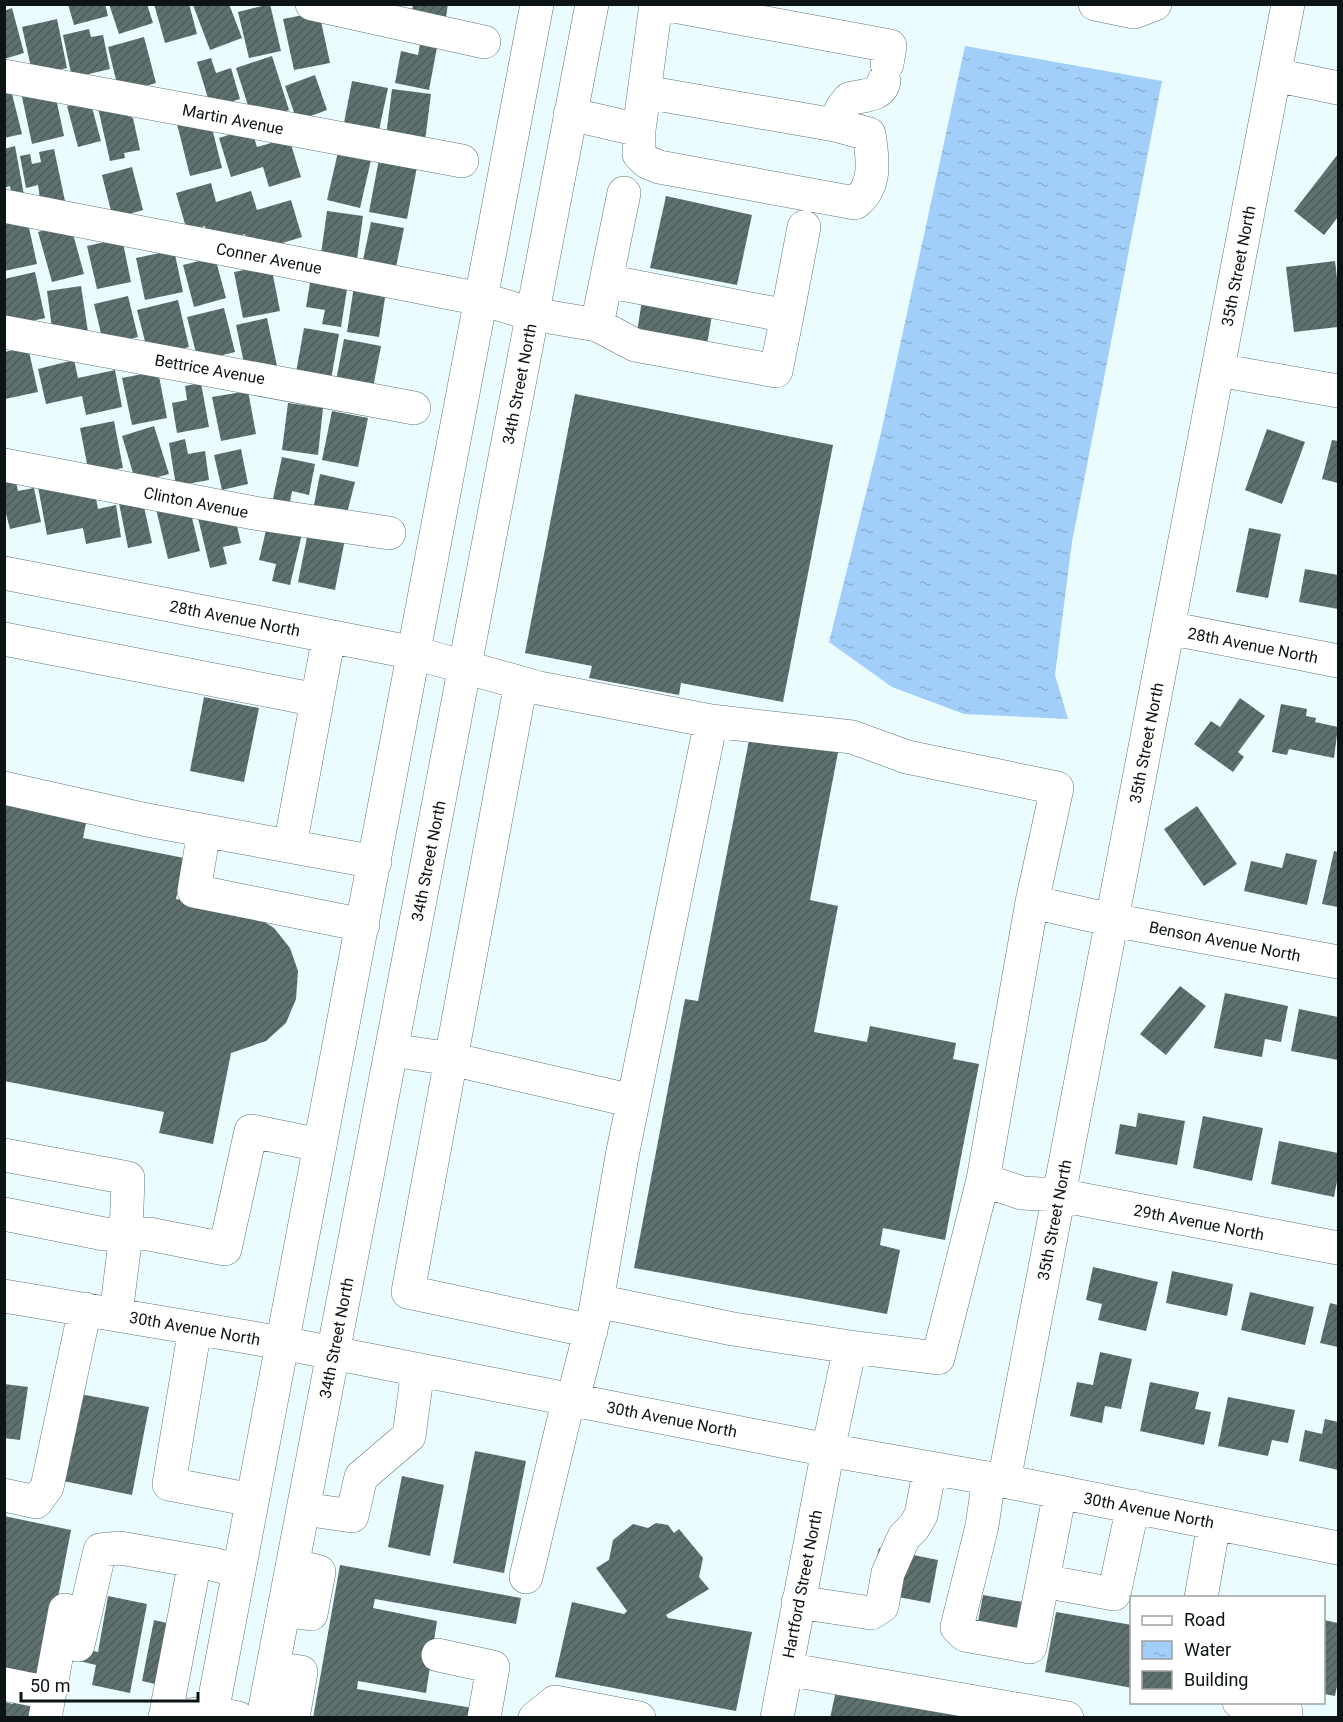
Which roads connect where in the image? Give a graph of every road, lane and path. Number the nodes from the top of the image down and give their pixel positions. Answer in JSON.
{"nodes":[{"id":1,"x":312,"y":4,"type":"edge"},
{"id":2,"x":537,"y":4,"type":"edge"},
{"id":3,"x":592,"y":4,"type":"edge"},
{"id":4,"x":656,"y":4,"type":"edge"},
{"id":5,"x":663,"y":4,"type":"edge"},
{"id":6,"x":1095,"y":4,"type":"edge"},
{"id":7,"x":1155,"y":4,"type":"edge"},
{"id":8,"x":1288,"y":4,"type":"edge"},
{"id":9,"x":484,"y":42,"type":"dead end"},
{"id":10,"x":1275,"y":75,"type":"junction"},
{"id":11,"x":4,"y":76,"type":"edge"},
{"id":12,"x":1338,"y":88,"type":"edge"},
{"id":13,"x":645,"y":92,"type":"junction"},
{"id":14,"x":570,"y":114,"type":"junction"},
{"id":15,"x":835,"y":125,"type":"junction"},
{"id":16,"x":639,"y":130,"type":"junction"},
{"id":17,"x":462,"y":161,"type":"dead end"},
{"id":18,"x":624,"y":193,"type":"dead end"},
{"id":19,"x":4,"y":206,"type":"edge"},
{"id":20,"x":804,"y":226,"type":"dead end"},
{"id":21,"x":606,"y":281,"type":"junction"},
{"id":22,"x":481,"y":299,"type":"junction"},
{"id":23,"x":532,"y":314,"type":"junction"},
{"id":24,"x":787,"y":316,"type":"junction"},
{"id":25,"x":597,"y":324,"type":"junction"},
{"id":26,"x":4,"y":332,"type":"edge"},
{"id":27,"x":1218,"y":370,"type":"junction"},
{"id":28,"x":1338,"y":391,"type":"edge"},
{"id":29,"x":414,"y":408,"type":"dead end"},
{"id":30,"x":4,"y":465,"type":"edge"},
{"id":31,"x":389,"y":533,"type":"dead end"},
{"id":32,"x":4,"y":573,"type":"edge"},
{"id":33,"x":1168,"y":628,"type":"junction"},
{"id":34,"x":329,"y":636,"type":"junction"},
{"id":35,"x":4,"y":639,"type":"edge"},
{"id":36,"x":415,"y":653,"type":"junction"},
{"id":37,"x":1338,"y":661,"type":"edge"},
{"id":38,"x":466,"y":667,"type":"junction"},
{"id":39,"x":521,"y":683,"type":"junction"},
{"id":40,"x":317,"y":700,"type":"junction"},
{"id":41,"x":711,"y":721,"type":"junction"},
{"id":42,"x":4,"y":788,"type":"edge"},
{"id":43,"x":204,"y":831,"type":"junction"},
{"id":44,"x":290,"y":846,"type":"junction"},
{"id":45,"x":375,"y":862,"type":"junction"},
{"id":46,"x":1032,"y":902,"type":"junction"},
{"id":47,"x":1112,"y":920,"type":"junction"},
{"id":48,"x":363,"y":925,"type":"junction"},
{"id":49,"x":1338,"y":962,"type":"edge"},
{"id":50,"x":392,"y":1050,"type":"junction"},
{"id":51,"x":451,"y":1059,"type":"junction"},
{"id":52,"x":633,"y":1101,"type":"junction"},
{"id":53,"x":320,"y":1145,"type":"junction"},
{"id":54,"x":4,"y":1155,"type":"edge"},
{"id":55,"x":982,"y":1180,"type":"junction"},
{"id":56,"x":1059,"y":1195,"type":"junction"},
{"id":57,"x":4,"y":1214,"type":"edge"},
{"id":58,"x":126,"y":1234,"type":"junction"},
{"id":59,"x":1338,"y":1248,"type":"edge"},
{"id":60,"x":4,"y":1296,"type":"edge"},
{"id":61,"x":101,"y":1312,"type":"junction"},
{"id":62,"x":594,"y":1316,"type":"junction"},
{"id":63,"x":195,"y":1328,"type":"junction"},
{"id":64,"x":282,"y":1343,"type":"junction"},
{"id":65,"x":850,"y":1347,"type":"junction"},
{"id":66,"x":333,"y":1353,"type":"junction"},
{"id":67,"x":418,"y":1370,"type":"junction"},
{"id":68,"x":571,"y":1399,"type":"junction"},
{"id":69,"x":828,"y":1450,"type":"junction"},
{"id":70,"x":930,"y":1468,"type":"junction"},
{"id":71,"x":996,"y":1480,"type":"junction"},
{"id":72,"x":1060,"y":1492,"type":"junction"},
{"id":73,"x":4,"y":1495,"type":"edge"},
{"id":74,"x":252,"y":1500,"type":"junction"},
{"id":75,"x":1133,"y":1506,"type":"junction"},
{"id":76,"x":304,"y":1509,"type":"junction"},
{"id":77,"x":1214,"y":1523,"type":"junction"},
{"id":78,"x":1338,"y":1548,"type":"edge"},
{"id":79,"x":77,"y":1550,"type":"dead end"},
{"id":80,"x":239,"y":1571,"type":"junction"},
{"id":81,"x":192,"y":1577,"type":"junction"},
{"id":82,"x":526,"y":1577,"type":"dead end"},
{"id":83,"x":1043,"y":1581,"type":"junction"},
{"id":84,"x":1201,"y":1596,"type":"edge"},
{"id":85,"x":798,"y":1602,"type":"junction"},
{"id":86,"x":438,"y":1655,"type":"dead end"},
{"id":87,"x":166,"y":1658,"type":"junction"},
{"id":88,"x":273,"y":1668,"type":"junction"},
{"id":89,"x":786,"y":1669,"type":"junction"},
{"id":90,"x":4,"y":1684,"type":"edge"},
{"id":91,"x":1248,"y":1704,"type":"edge"},
{"id":92,"x":52,"y":1709,"type":"edge"},
{"id":93,"x":545,"y":1710,"type":"edge"},
{"id":94,"x":1286,"y":1712,"type":"dead end"},
{"id":95,"x":220,"y":1716,"type":"edge"},
{"id":96,"x":165,"y":1717,"type":"edge"},
{"id":97,"x":263,"y":1718,"type":"edge"},
{"id":98,"x":293,"y":1718,"type":"edge"},
{"id":99,"x":484,"y":1718,"type":"edge"},
{"id":100,"x":639,"y":1718,"type":"edge"},
{"id":101,"x":777,"y":1718,"type":"edge"},
{"id":102,"x":1067,"y":1718,"type":"edge"}],
"edges":[{"from":1,"to":9,"type":"main road"},
{"from":2,"to":22,"type":"main road"},
{"from":3,"to":14,"type":"main road","name":"34th Street North"},
{"from":4,"to":13,"type":"main road"},
{"from":5,"to":15,"type":"main road"},
{"from":6,"to":7,"type":"main road"},
{"from":8,"to":10,"type":"main road","name":"35th Street North"},
{"from":10,"to":12,"type":"main road"},
{"from":10,"to":27,"type":"main road","name":"35th Street North"},
{"from":11,"to":17,"type":"main road","name":"Martin Avenue"},
{"from":13,"to":15,"type":"main road"},
{"from":13,"to":16,"type":"main road"},
{"from":14,"to":16,"type":"main road"},
{"from":14,"to":23,"type":"main road","name":"34th Street North"},
{"from":15,"to":16,"type":"main road"},
{"from":18,"to":21,"type":"main road"},
{"from":19,"to":22,"type":"main road","name":"Conner Avenue"},
{"from":20,"to":24,"type":"main road"},
{"from":21,"to":24,"type":"main road"},
{"from":21,"to":25,"type":"main road"},
{"from":22,"to":23,"type":"main road","name":"Conner Avenue"},
{"from":22,"to":36,"type":"main road"},
{"from":23,"to":25,"type":"main road","name":"Conner Avenue"},
{"from":23,"to":38,"type":"main road","name":"34th Street North"},
{"from":24,"to":25,"type":"main road"},
{"from":26,"to":29,"type":"main road","name":"Bettrice Avenue"},
{"from":27,"to":28,"type":"main road"},
{"from":27,"to":33,"type":"main road","name":"35th Street North"},
{"from":30,"to":31,"type":"main road","name":"Clinton Avenue"},
{"from":32,"to":34,"type":"main road","name":"28th Avenue North"},
{"from":33,"to":37,"type":"main road","name":"28th Avenue North"},
{"from":33,"to":47,"type":"main road","name":"35th Street North"},
{"from":34,"to":36,"type":"main road","name":"28th Avenue North"},
{"from":34,"to":40,"type":"main road"},
{"from":35,"to":40,"type":"main road"},
{"from":36,"to":38,"type":"main road","name":"28th Avenue North"},
{"from":36,"to":45,"type":"main road"},
{"from":38,"to":39,"type":"main road","name":"28th Avenue North"},
{"from":38,"to":50,"type":"main road","name":"34th Street North"},
{"from":39,"to":41,"type":"main road","name":"28th Avenue North"},
{"from":39,"to":51,"type":"main road"},
{"from":40,"to":44,"type":"main road"},
{"from":41,"to":46,"type":"main road","name":"28th Avenue North"},
{"from":41,"to":52,"type":"main road"},
{"from":42,"to":43,"type":"main road"},
{"from":43,"to":44,"type":"main road"},
{"from":43,"to":48,"type":"main road"},
{"from":44,"to":45,"type":"main road"},
{"from":45,"to":48,"type":"main road"},
{"from":46,"to":47,"type":"main road","name":"Benson Avenue North"},
{"from":46,"to":55,"type":"main road"},
{"from":47,"to":49,"type":"main road","name":"Benson Avenue North"},
{"from":47,"to":56,"type":"main road","name":"35th Street North"},
{"from":48,"to":53,"type":"main road"},
{"from":50,"to":51,"type":"main road"},
{"from":50,"to":66,"type":"main road","name":"34th Street North"},
{"from":51,"to":52,"type":"main road"},
{"from":51,"to":62,"type":"main road"},
{"from":52,"to":62,"type":"main road"},
{"from":53,"to":58,"type":"main road"},
{"from":53,"to":64,"type":"main road"},
{"from":54,"to":58,"type":"main road"},
{"from":55,"to":56,"type":"main road","name":"29th Avenue North"},
{"from":55,"to":65,"type":"main road"},
{"from":56,"to":59,"type":"main road","name":"29th Avenue North"},
{"from":56,"to":71,"type":"main road","name":"35th Street North"},
{"from":57,"to":58,"type":"main road"},
{"from":58,"to":61,"type":"main road"},
{"from":60,"to":61,"type":"main road","name":"30th Avenue North"},
{"from":61,"to":63,"type":"main road","name":"30th Avenue North"},
{"from":61,"to":73,"type":"main road"},
{"from":62,"to":65,"type":"main road"},
{"from":62,"to":68,"type":"main road"},
{"from":63,"to":64,"type":"main road","name":"30th Avenue North"},
{"from":63,"to":74,"type":"main road"},
{"from":64,"to":66,"type":"main road","name":"30th Avenue North"},
{"from":64,"to":74,"type":"main road"},
{"from":65,"to":69,"type":"main road","name":"Hartford Street North"},
{"from":66,"to":67,"type":"main road","name":"30th Avenue North"},
{"from":66,"to":76,"type":"main road","name":"34th Street North"},
{"from":67,"to":68,"type":"main road","name":"30th Avenue North"},
{"from":67,"to":76,"type":"main road"},
{"from":68,"to":69,"type":"main road","name":"30th Avenue North"},
{"from":68,"to":82,"type":"main road"},
{"from":69,"to":70,"type":"main road","name":"30th Avenue North"},
{"from":69,"to":85,"type":"main road","name":"Hartford Street North"},
{"from":70,"to":71,"type":"main road","name":"30th Avenue North"},
{"from":70,"to":85,"type":"main road"},
{"from":71,"to":72,"type":"main road","name":"30th Avenue North"},
{"from":71,"to":83,"type":"main road","name":"35th Street North"},
{"from":72,"to":75,"type":"main road","name":"30th Avenue North"},
{"from":72,"to":83,"type":"main road"},
{"from":74,"to":80,"type":"main road"},
{"from":75,"to":77,"type":"main road","name":"30th Avenue North"},
{"from":75,"to":83,"type":"main road"},
{"from":76,"to":88,"type":"main road","name":"34th Street North"},
{"from":77,"to":78,"type":"main road","name":"30th Avenue North"},
{"from":77,"to":84,"type":"main road"},
{"from":79,"to":92,"type":"main road"},
{"from":80,"to":81,"type":"main road"},
{"from":80,"to":95,"type":"main road"},
{"from":81,"to":87,"type":"main road"},
{"from":81,"to":87,"type":"main road"},
{"from":81,"to":92,"type":"main road"},
{"from":85,"to":89,"type":"main road","name":"Hartford Street North"},
{"from":86,"to":99,"type":"main road"},
{"from":87,"to":95,"type":"main road"},
{"from":87,"to":96,"type":"main road"},
{"from":88,"to":97,"type":"main road","name":"34th Street North"},
{"from":88,"to":98,"type":"main road"},
{"from":89,"to":101,"type":"main road","name":"Hartford Street North"},
{"from":89,"to":102,"type":"main road"},
{"from":90,"to":92,"type":"main road"},
{"from":91,"to":94,"type":"main road"},
{"from":93,"to":100,"type":"main road"},
{"from":95,"to":96,"type":"main road"}]}
